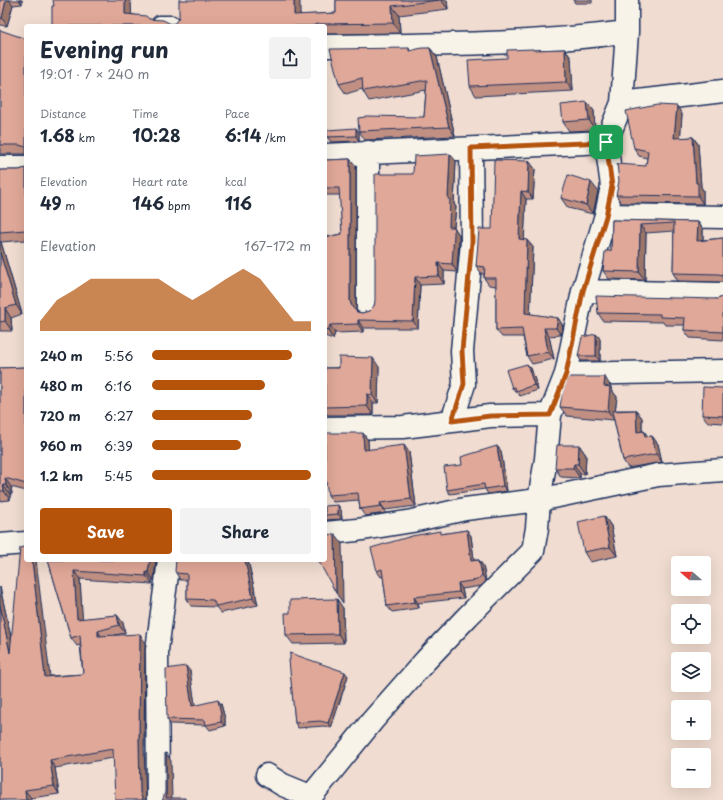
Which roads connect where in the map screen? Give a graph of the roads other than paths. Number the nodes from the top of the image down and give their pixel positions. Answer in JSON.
{"nodes":[{"id":1,"x":627,"y":0,"type":"edge"},
{"id":2,"x":159,"y":22,"type":"edge"},
{"id":3,"x":175,"y":24,"type":"edge"},
{"id":4,"x":627,"y":32,"type":"junction"},
{"id":5,"x":327,"y":46,"type":"edge"},
{"id":6,"x":723,"y":92,"type":"edge"},
{"id":7,"x":622,"y":103,"type":"junction"},
{"id":8,"x":606,"y":142,"type":"junction"},
{"id":9,"x":471,"y":148,"type":"junction"},
{"id":10,"x":368,"y":152,"type":"junction"},
{"id":11,"x":327,"y":155,"type":"edge"},
{"id":12,"x":0,"y":166,"type":"edge"},
{"id":13,"x":24,"y":167,"type":"edge"},
{"id":14,"x":606,"y":216,"type":"junction"},
{"id":15,"x":723,"y":217,"type":"edge"},
{"id":16,"x":583,"y":291,"type":"junction"},
{"id":17,"x":723,"y":294,"type":"edge"},
{"id":18,"x":368,"y":308,"type":"dead end"},
{"id":19,"x":723,"y":371,"type":"edge"},
{"id":20,"x":566,"y":374,"type":"junction"},
{"id":21,"x":550,"y":415,"type":"junction"},
{"id":22,"x":452,"y":421,"type":"junction"},
{"id":23,"x":327,"y":428,"type":"edge"},
{"id":24,"x":723,"y":470,"type":"edge"},
{"id":25,"x":539,"y":500,"type":"junction"},
{"id":26,"x":327,"y":533,"type":"edge"},
{"id":27,"x":24,"y":543,"type":"edge"},
{"id":28,"x":0,"y":545,"type":"edge"},
{"id":29,"x":169,"y":562,"type":"edge"},
{"id":30,"x":267,"y":775,"type":"dead end"},
{"id":31,"x":309,"y":798,"type":"edge"},
{"id":32,"x":158,"y":800,"type":"edge"}],
"edges":[{"from":1,"to":4,"type":"street"},
{"from":2,"to":3,"type":"lane"},
{"from":4,"to":5,"type":"street"},
{"from":4,"to":7,"type":"street"},
{"from":6,"to":7,"type":"street"},
{"from":7,"to":8,"type":"street"},
{"from":8,"to":9,"type":"street"},
{"from":8,"to":14,"type":"street"},
{"from":9,"to":10,"type":"street"},
{"from":9,"to":22,"type":"street"},
{"from":10,"to":11,"type":"street"},
{"from":10,"to":18,"type":"street"},
{"from":12,"to":13,"type":"street"},
{"from":14,"to":15,"type":"street"},
{"from":14,"to":16,"type":"street"},
{"from":16,"to":17,"type":"street"},
{"from":16,"to":20,"type":"street"},
{"from":19,"to":20,"type":"street"},
{"from":20,"to":21,"type":"street"},
{"from":21,"to":22,"type":"street"},
{"from":21,"to":25,"type":"street"},
{"from":22,"to":23,"type":"street"},
{"from":24,"to":25,"type":"street"},
{"from":25,"to":26,"type":"street"},
{"from":25,"to":31,"type":"street"},
{"from":27,"to":28,"type":"street"},
{"from":29,"to":32,"type":"street"},
{"from":30,"to":31,"type":"street"}]}
